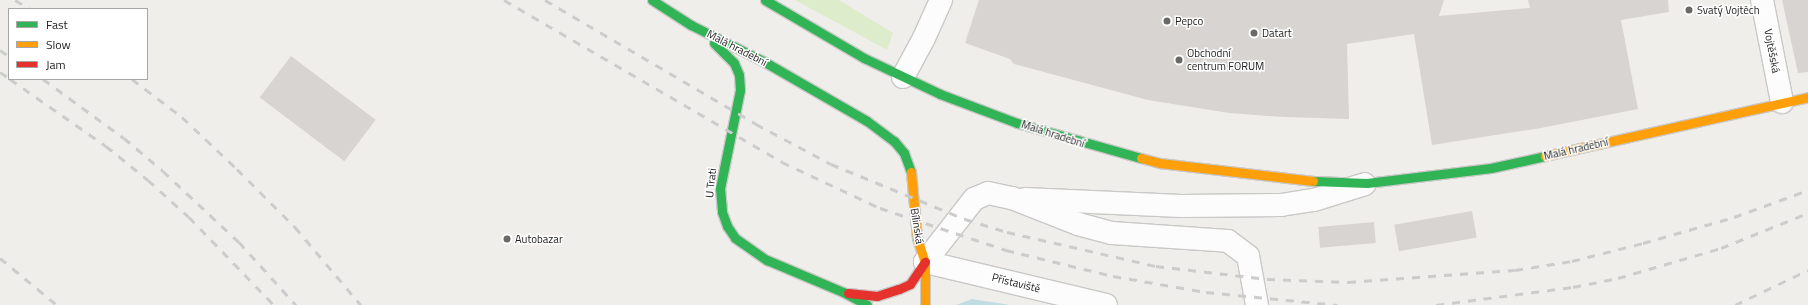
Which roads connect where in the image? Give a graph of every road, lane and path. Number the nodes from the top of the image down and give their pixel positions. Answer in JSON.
{"nodes":[{"id":1,"x":652,"y":0,"type":"edge"},
{"id":2,"x":765,"y":0,"type":"edge"},
{"id":3,"x":941,"y":0,"type":"edge"},
{"id":4,"x":1762,"y":0,"type":"edge"},
{"id":5,"x":691,"y":25,"type":"junction"},
{"id":6,"x":903,"y":77,"type":"junction"},
{"id":7,"x":1808,"y":97,"type":"edge"},
{"id":8,"x":1782,"y":102,"type":"junction"},
{"id":9,"x":911,"y":171,"type":"joint"},
{"id":10,"x":1367,"y":183,"type":"junction"},
{"id":11,"x":1012,"y":198,"type":"junction"},
{"id":12,"x":925,"y":262,"type":"junction"},
{"id":13,"x":843,"y":292,"type":"junction"},
{"id":14,"x":867,"y":305,"type":"edge"},
{"id":15,"x":925,"y":305,"type":"edge"},
{"id":16,"x":1106,"y":305,"type":"edge"},
{"id":17,"x":1257,"y":305,"type":"edge"}],
"edges":[{"from":1,"to":5,"type":"street","name":"Malá hradební"},
{"from":2,"to":6,"type":"street","name":"Malá hradební"},
{"from":3,"to":6,"type":"street"},
{"from":4,"to":8,"type":"street","name":"Vojtěšská"},
{"from":5,"to":9,"type":"street","name":"Malá hradební"},
{"from":5,"to":13,"type":"street","name":"U Trati"},
{"from":6,"to":10,"type":"street","name":"Malá hradební"},
{"from":7,"to":8,"type":"street","name":"Malá hradební"},
{"from":8,"to":10,"type":"street","name":"Malá hradební"},
{"from":9,"to":12,"type":"street","name":"Bílinská"},
{"from":10,"to":11,"type":"street","name":"Malá hradební"},
{"from":11,"to":12,"type":"street"},
{"from":11,"to":17,"type":"street"},
{"from":12,"to":13,"type":"street"},
{"from":12,"to":15,"type":"street","name":"Bílinská"},
{"from":12,"to":16,"type":"street","name":"Přístaviště"},
{"from":13,"to":14,"type":"street","name":"U Trati"}]}
